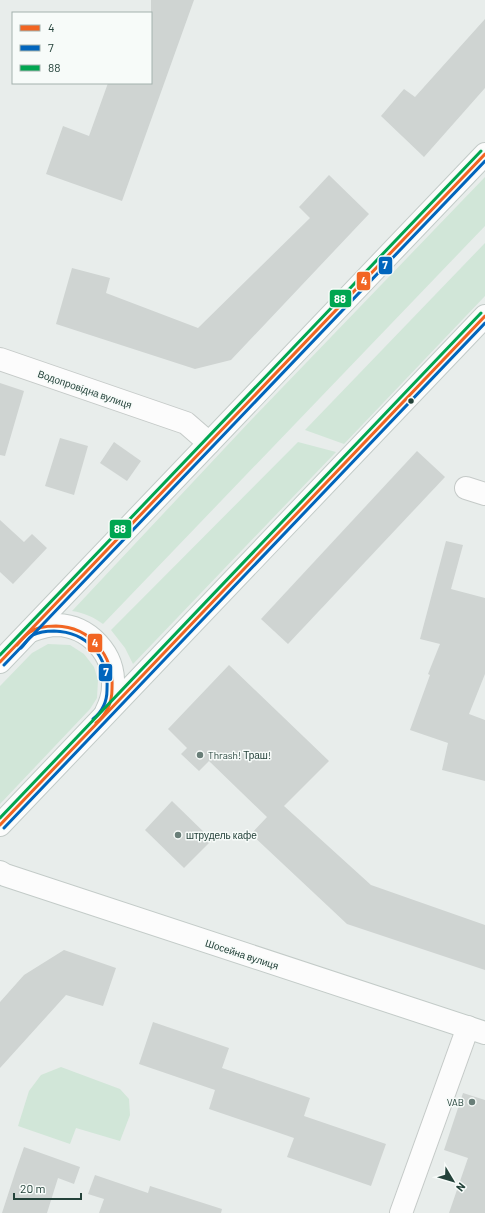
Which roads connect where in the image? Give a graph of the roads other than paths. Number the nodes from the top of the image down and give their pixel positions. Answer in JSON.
{"nodes":[{"id":1,"x":485,"y":154,"type":"edge"},
{"id":2,"x":485,"y":316,"type":"edge"},
{"id":3,"x":0,"y":359,"type":"edge"},
{"id":4,"x":209,"y":443,"type":"junction"},
{"id":5,"x":30,"y":631,"type":"junction"},
{"id":6,"x":0,"y":662,"type":"edge"},
{"id":7,"x":106,"y":714,"type":"junction"},
{"id":8,"x":0,"y":825,"type":"edge"},
{"id":9,"x":0,"y":872,"type":"edge"},
{"id":10,"x":477,"y":1030,"type":"edge"},
{"id":11,"x":401,"y":1213,"type":"edge"}],
"edges":[{"from":1,"to":4,"type":"main road"},
{"from":2,"to":7,"type":"main road"},
{"from":3,"to":4,"type":"main road","name":"Водопровідна вулиця"},
{"from":4,"to":5,"type":"main road"},
{"from":5,"to":6,"type":"main road"},
{"from":5,"to":7,"type":"main road"},
{"from":7,"to":8,"type":"main road"},
{"from":9,"to":10,"type":"main road","name":"Шосейна вулиця"},
{"from":10,"to":11,"type":"main road"}]}
